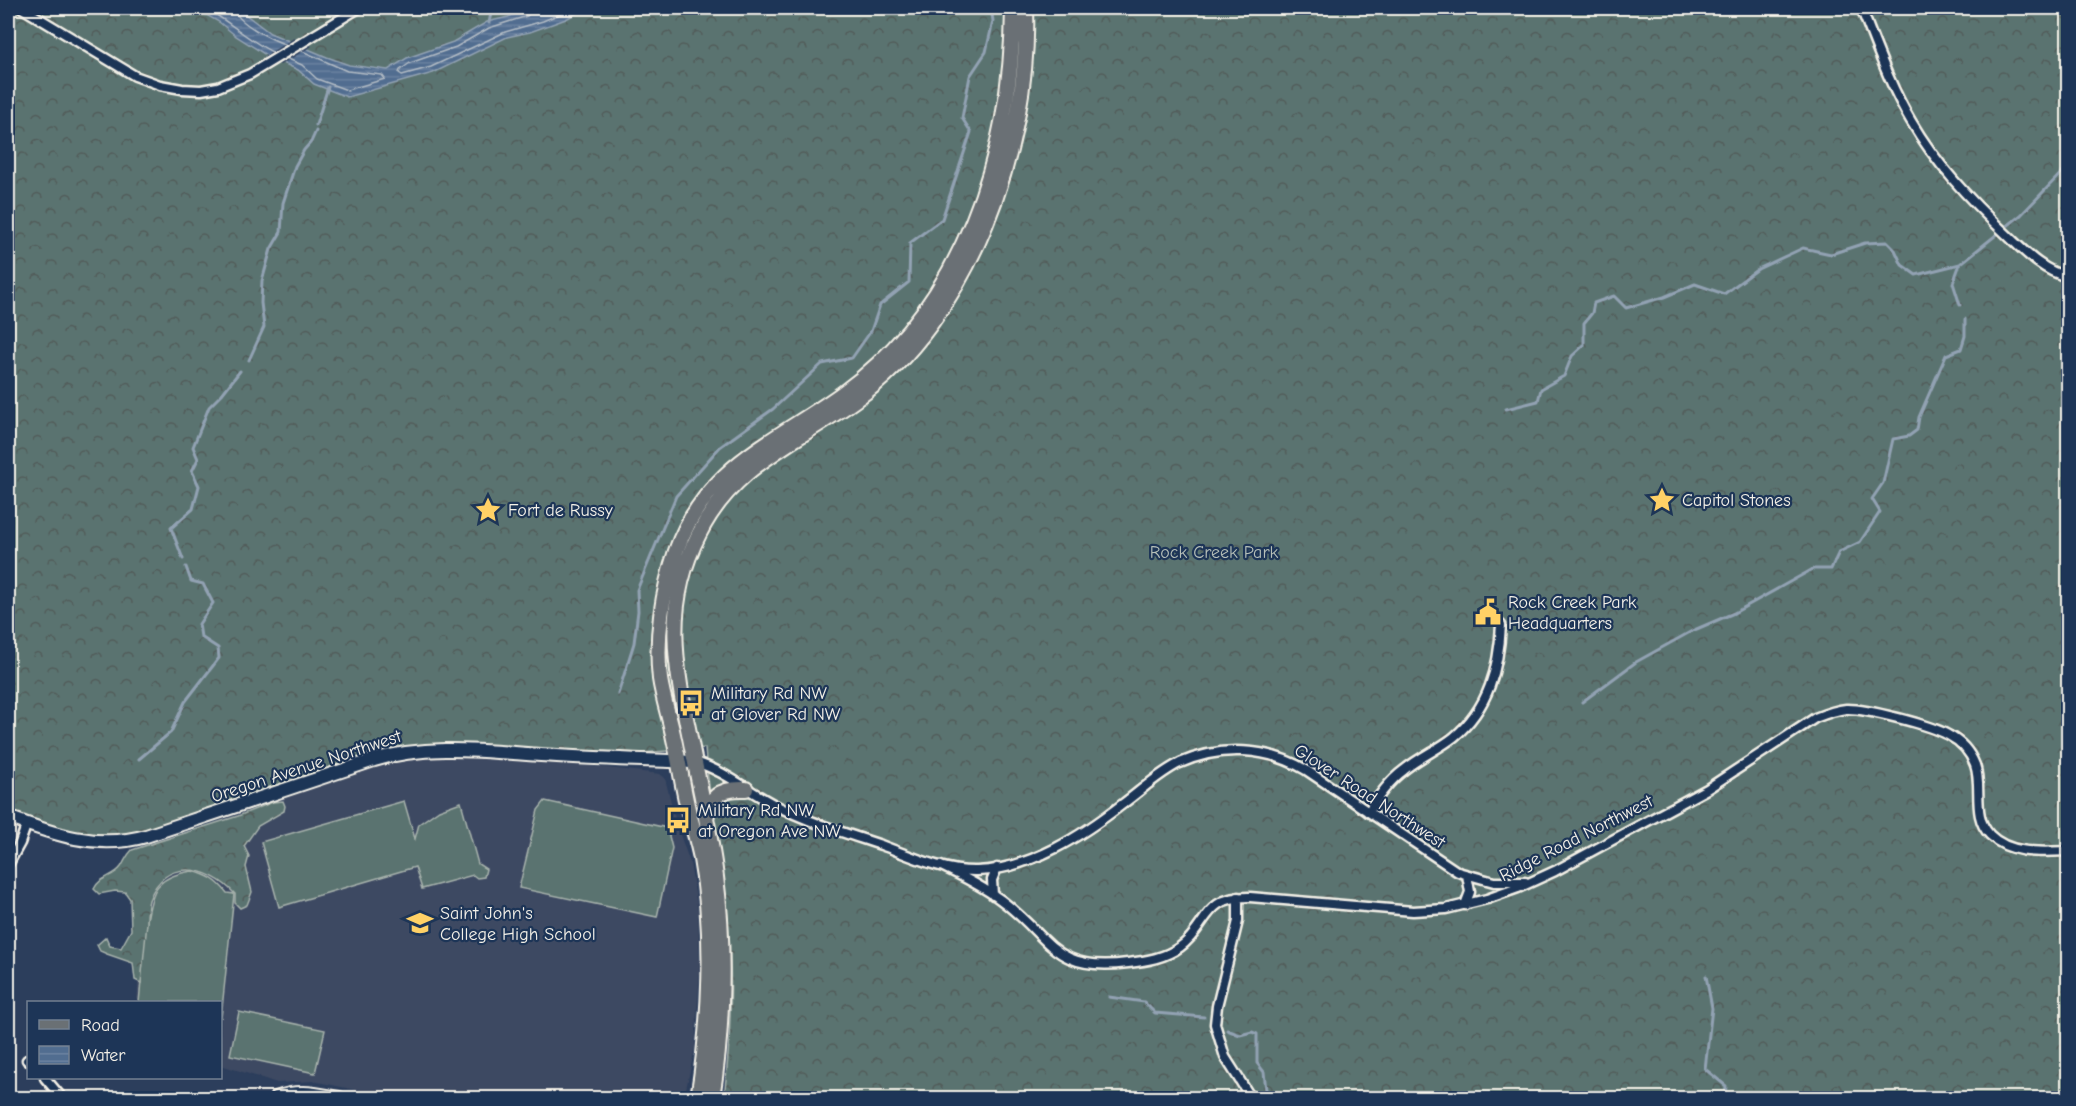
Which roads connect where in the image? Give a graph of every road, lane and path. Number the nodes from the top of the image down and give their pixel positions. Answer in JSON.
{"nodes":[{"id":1,"x":22,"y":8,"type":"edge"},
{"id":2,"x":359,"y":8,"type":"edge"},
{"id":3,"x":1013,"y":8,"type":"edge"},
{"id":4,"x":1026,"y":8,"type":"edge"},
{"id":5,"x":1861,"y":8,"type":"edge"},
{"id":6,"x":2068,"y":277,"type":"edge"},
{"id":7,"x":1501,"y":625,"type":"dead end"},
{"id":8,"x":678,"y":761,"type":"junction"},
{"id":9,"x":694,"y":762,"type":"junction"},
{"id":10,"x":746,"y":789,"type":"junction"},
{"id":11,"x":1368,"y":812,"type":"junction"},
{"id":12,"x":707,"y":815,"type":"junction"},
{"id":13,"x":8,"y":816,"type":"edge"},
{"id":14,"x":27,"y":823,"type":"junction"},
{"id":15,"x":2068,"y":851,"type":"edge"},
{"id":16,"x":8,"y":865,"type":"edge"},
{"id":17,"x":941,"y":866,"type":"junction"},
{"id":18,"x":997,"y":868,"type":"junction"},
{"id":19,"x":1467,"y":875,"type":"junction"},
{"id":20,"x":1531,"y":882,"type":"junction"},
{"id":21,"x":993,"y":895,"type":"junction"},
{"id":22,"x":1238,"y":897,"type":"junction"},
{"id":23,"x":1465,"y":905,"type":"junction"},
{"id":24,"x":47,"y":1079,"type":"edge"},
{"id":25,"x":62,"y":1098,"type":"edge"},
{"id":26,"x":276,"y":1098,"type":"edge"},
{"id":27,"x":339,"y":1098,"type":"edge"},
{"id":28,"x":698,"y":1098,"type":"edge"},
{"id":29,"x":712,"y":1098,"type":"edge"},
{"id":30,"x":1251,"y":1098,"type":"edge"}],
"edges":[{"from":1,"to":2,"type":"street"},
{"from":3,"to":8,"type":"main road"},
{"from":4,"to":9,"type":"main road"},
{"from":5,"to":6,"type":"street"},
{"from":7,"to":11,"type":"street"},
{"from":8,"to":9,"type":"street","name":"Oregon Avenue Northwest"},
{"from":8,"to":14,"type":"street","name":"Oregon Avenue Northwest"},
{"from":8,"to":28,"type":"main road"},
{"from":9,"to":10,"type":"street","name":"Glover Road Northwest"},
{"from":9,"to":12,"type":"main road"},
{"from":10,"to":12,"type":"main road"},
{"from":10,"to":17,"type":"street","name":"Glover Road Northwest"},
{"from":11,"to":18,"type":"street","name":"Glover Road Northwest"},
{"from":11,"to":19,"type":"street","name":"Glover Road Northwest"},
{"from":12,"to":29,"type":"main road"},
{"from":13,"to":14,"type":"street","name":"Oregon Avenue Northwest"},
{"from":14,"to":16,"type":"street"},
{"from":15,"to":20,"type":"street","name":"Ridge Road Northwest"},
{"from":17,"to":18,"type":"street","name":"Glover Road Northwest"},
{"from":17,"to":21,"type":"street","name":"Ridge Road Northwest"},
{"from":18,"to":21,"type":"street"},
{"from":19,"to":20,"type":"street","name":"Glover Road Northwest"},
{"from":19,"to":23,"type":"street"},
{"from":20,"to":23,"type":"street","name":"Ridge Road Northwest"},
{"from":21,"to":22,"type":"street","name":"Ridge Road Northwest"},
{"from":22,"to":23,"type":"street","name":"Ridge Road Northwest"},
{"from":22,"to":30,"type":"street"},
{"from":24,"to":25,"type":"street"},
{"from":26,"to":27,"type":"street"}]}
